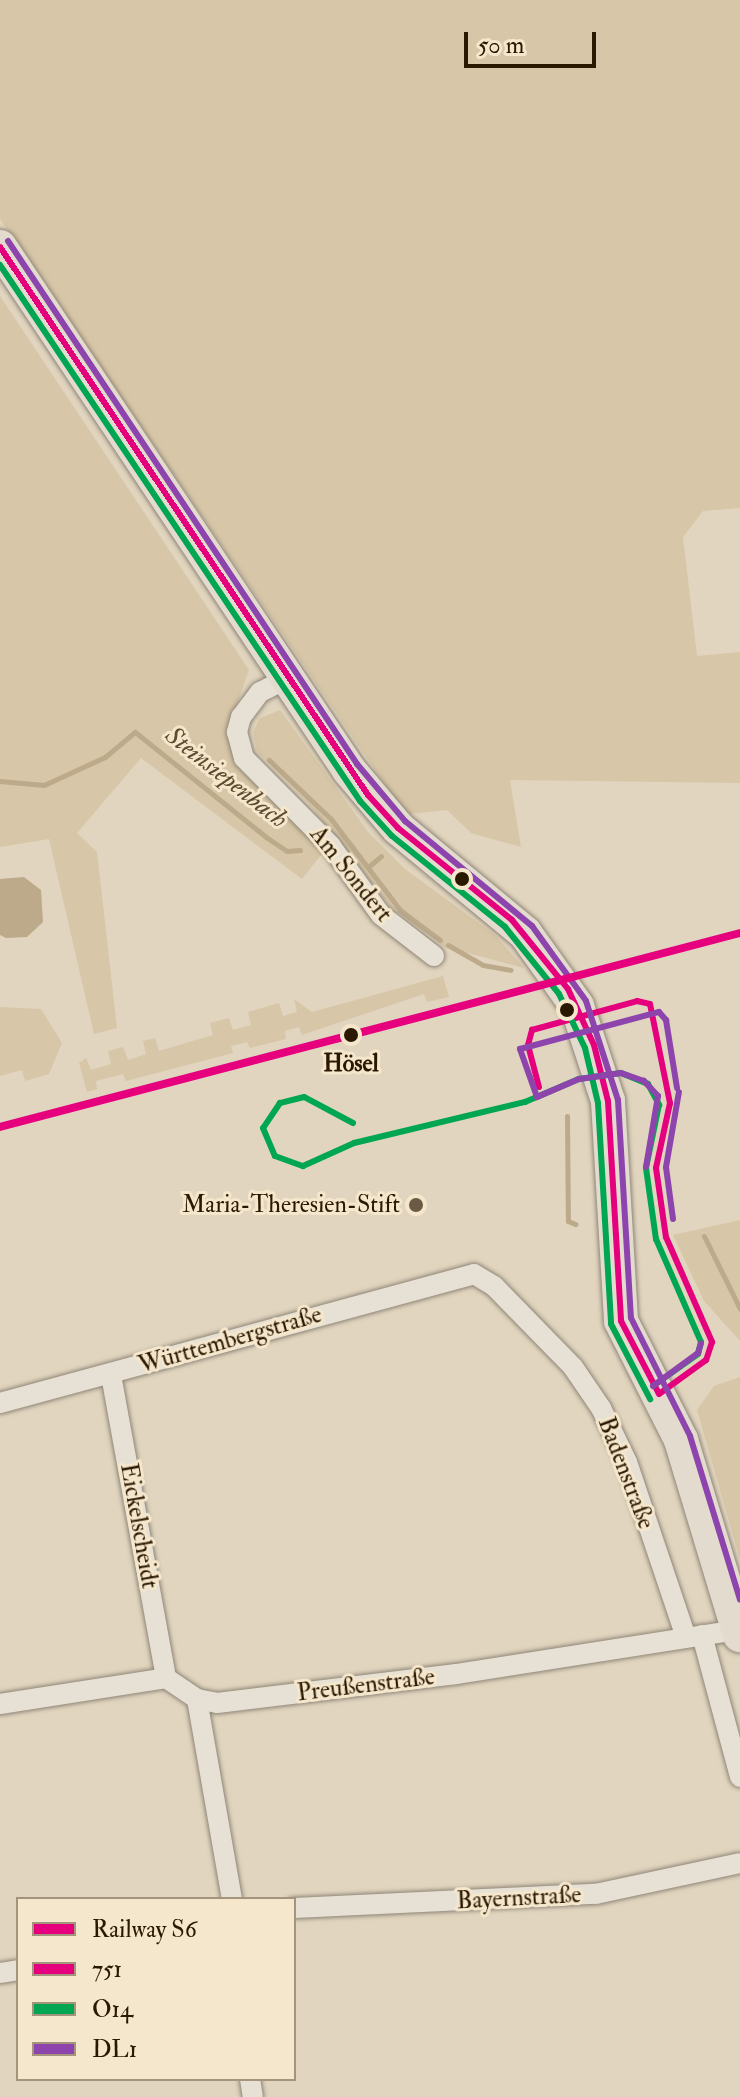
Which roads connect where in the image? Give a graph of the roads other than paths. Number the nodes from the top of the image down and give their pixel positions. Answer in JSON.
{"nodes":[{"id":1,"x":0,"y":247,"type":"edge"},
{"id":2,"x":286,"y":679,"type":"junction"},
{"id":3,"x":434,"y":956,"type":"dead end"},
{"id":4,"x":459,"y":1274,"type":"joint"},
{"id":5,"x":111,"y":1375,"type":"junction"},
{"id":6,"x":0,"y":1403,"type":"edge"},
{"id":7,"x":739,"y":1632,"type":"edge"},
{"id":8,"x":694,"y":1636,"type":"junction"},
{"id":9,"x":166,"y":1678,"type":"junction"},
{"id":10,"x":197,"y":1699,"type":"junction"},
{"id":11,"x":0,"y":1704,"type":"edge"},
{"id":12,"x":740,"y":1777,"type":"edge"},
{"id":13,"x":740,"y":1863,"type":"edge"},
{"id":14,"x":232,"y":1897,"type":"edge"},
{"id":15,"x":296,"y":1908,"type":"edge"}],
"edges":[{"from":1,"to":2,"type":"main road"},
{"from":2,"to":3,"type":"street","name":"Am Sondert"},
{"from":2,"to":7,"type":"main road"},
{"from":4,"to":5,"type":"street","name":"Württembergstraße"},
{"from":4,"to":8,"type":"street","name":"Badenstraße"},
{"from":5,"to":6,"type":"street","name":"Württembergstraße"},
{"from":5,"to":9,"type":"street","name":"Eickelscheidt"},
{"from":7,"to":8,"type":"street","name":"Preußenstraße"},
{"from":8,"to":10,"type":"street","name":"Preußenstraße"},
{"from":8,"to":12,"type":"street","name":"Badenstraße"},
{"from":9,"to":10,"type":"street"},
{"from":9,"to":11,"type":"street"},
{"from":10,"to":14,"type":"street"},
{"from":13,"to":15,"type":"street","name":"Bayernstraße"}]}
